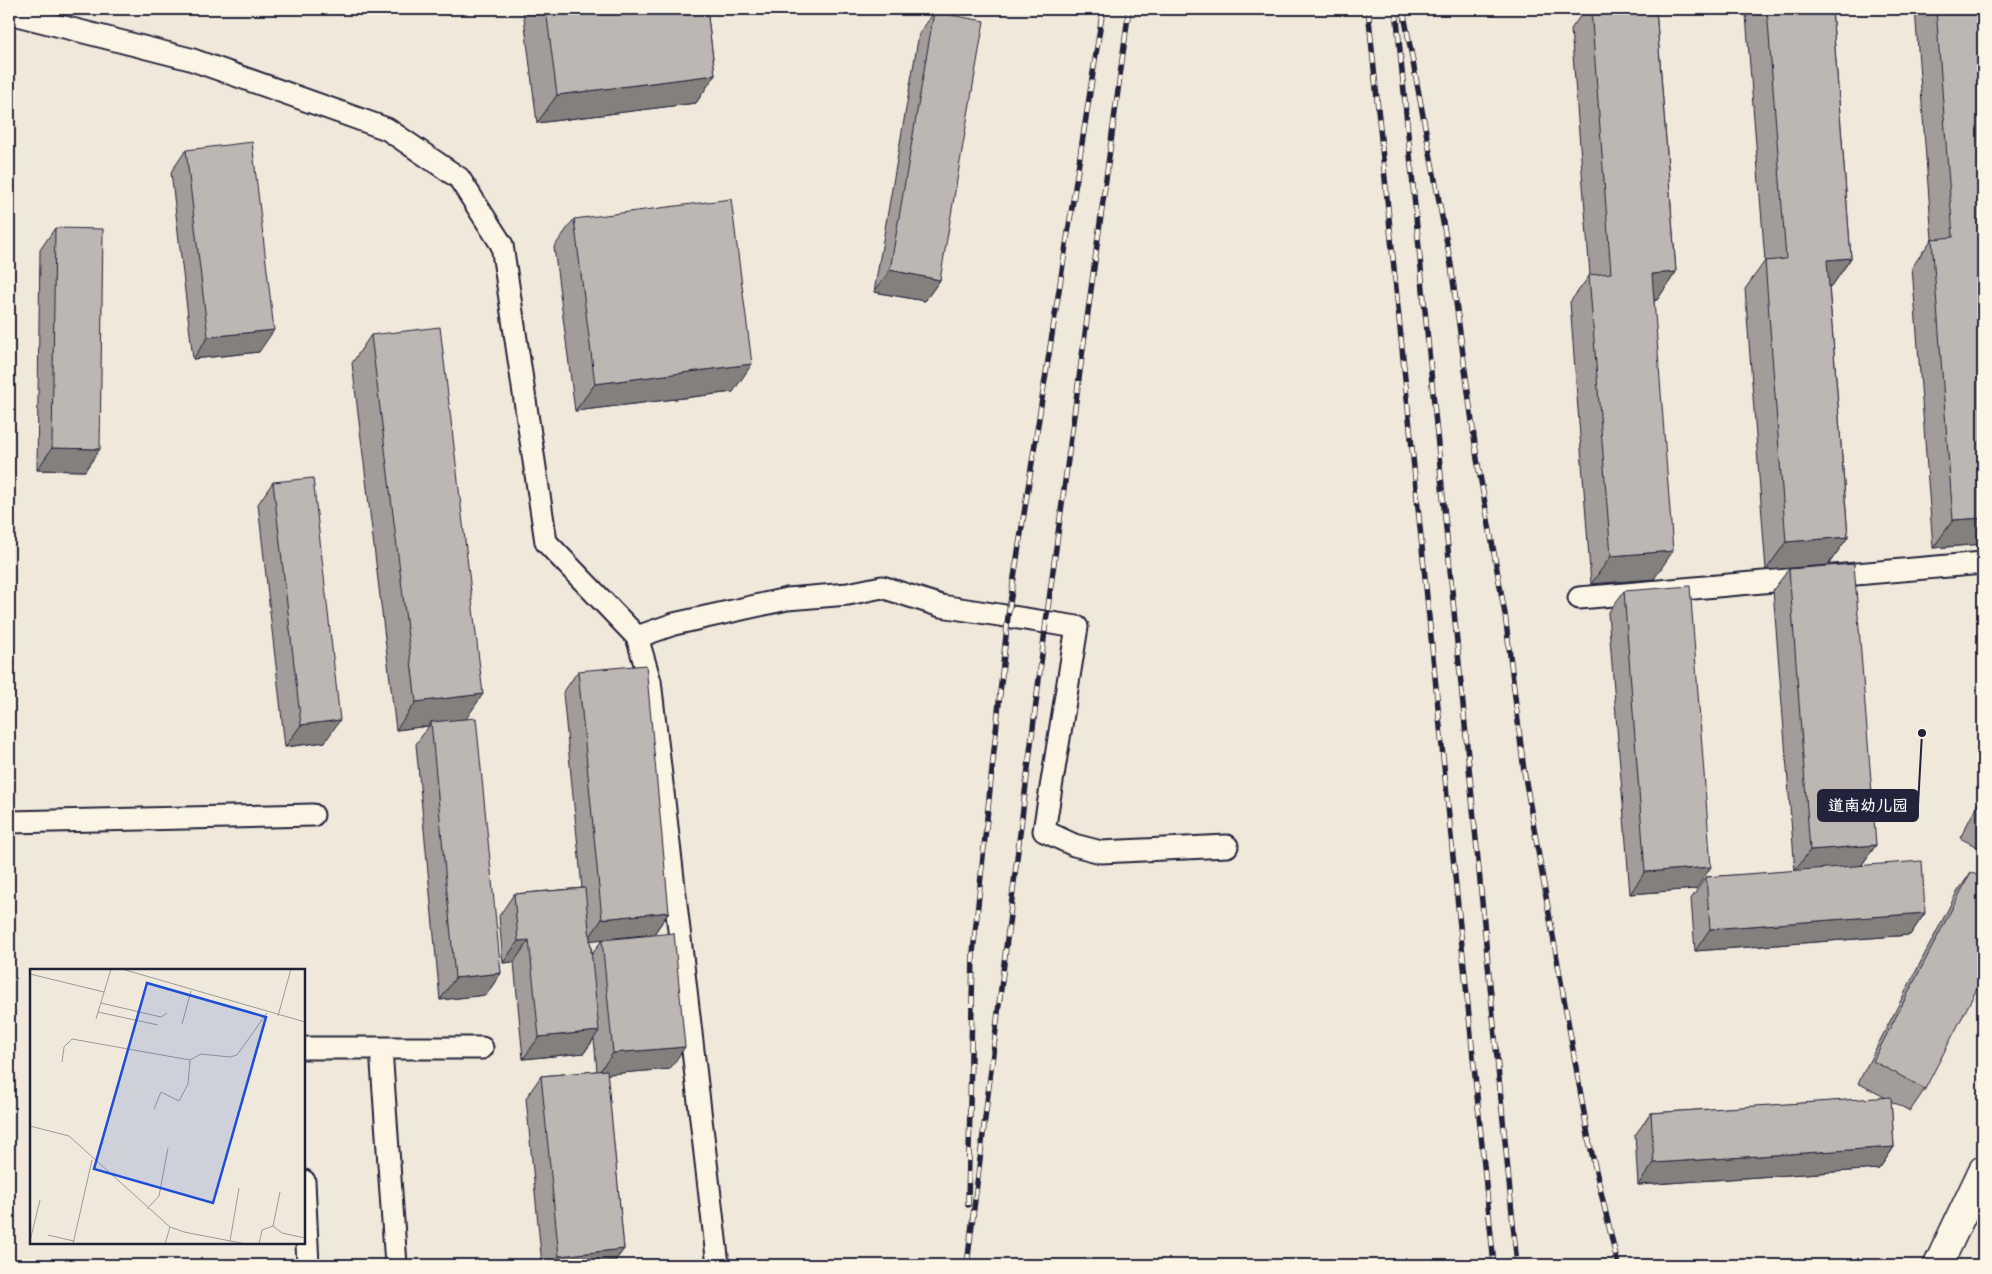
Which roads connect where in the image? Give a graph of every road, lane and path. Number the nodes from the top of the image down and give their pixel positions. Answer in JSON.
{"nodes":[{"id":1,"x":9,"y":13,"type":"edge"},
{"id":2,"x":1983,"y":563,"type":"edge"},
{"id":3,"x":1579,"y":598,"type":"dead end"},
{"id":4,"x":637,"y":636,"type":"junction"},
{"id":5,"x":313,"y":815,"type":"dead end"},
{"id":6,"x":9,"y":822,"type":"edge"},
{"id":7,"x":1228,"y":846,"type":"dead end"},
{"id":8,"x":305,"y":1048,"type":"edge"},
{"id":9,"x":482,"y":1048,"type":"dead end"},
{"id":10,"x":381,"y":1049,"type":"junction"},
{"id":11,"x":1983,"y":1170,"type":"edge"},
{"id":12,"x":305,"y":1202,"type":"edge"},
{"id":13,"x":308,"y":1265,"type":"edge"},
{"id":14,"x":396,"y":1265,"type":"edge"},
{"id":15,"x":718,"y":1265,"type":"edge"},
{"id":16,"x":1938,"y":1265,"type":"edge"}],
"edges":[{"from":1,"to":4,"type":"lane"},
{"from":2,"to":3,"type":"lane"},
{"from":4,"to":7,"type":"lane"},
{"from":4,"to":15,"type":"lane"},
{"from":5,"to":6,"type":"lane"},
{"from":8,"to":10,"type":"lane"},
{"from":9,"to":10,"type":"lane"},
{"from":10,"to":14,"type":"lane"},
{"from":11,"to":16,"type":"street"},
{"from":12,"to":13,"type":"lane"}]}
